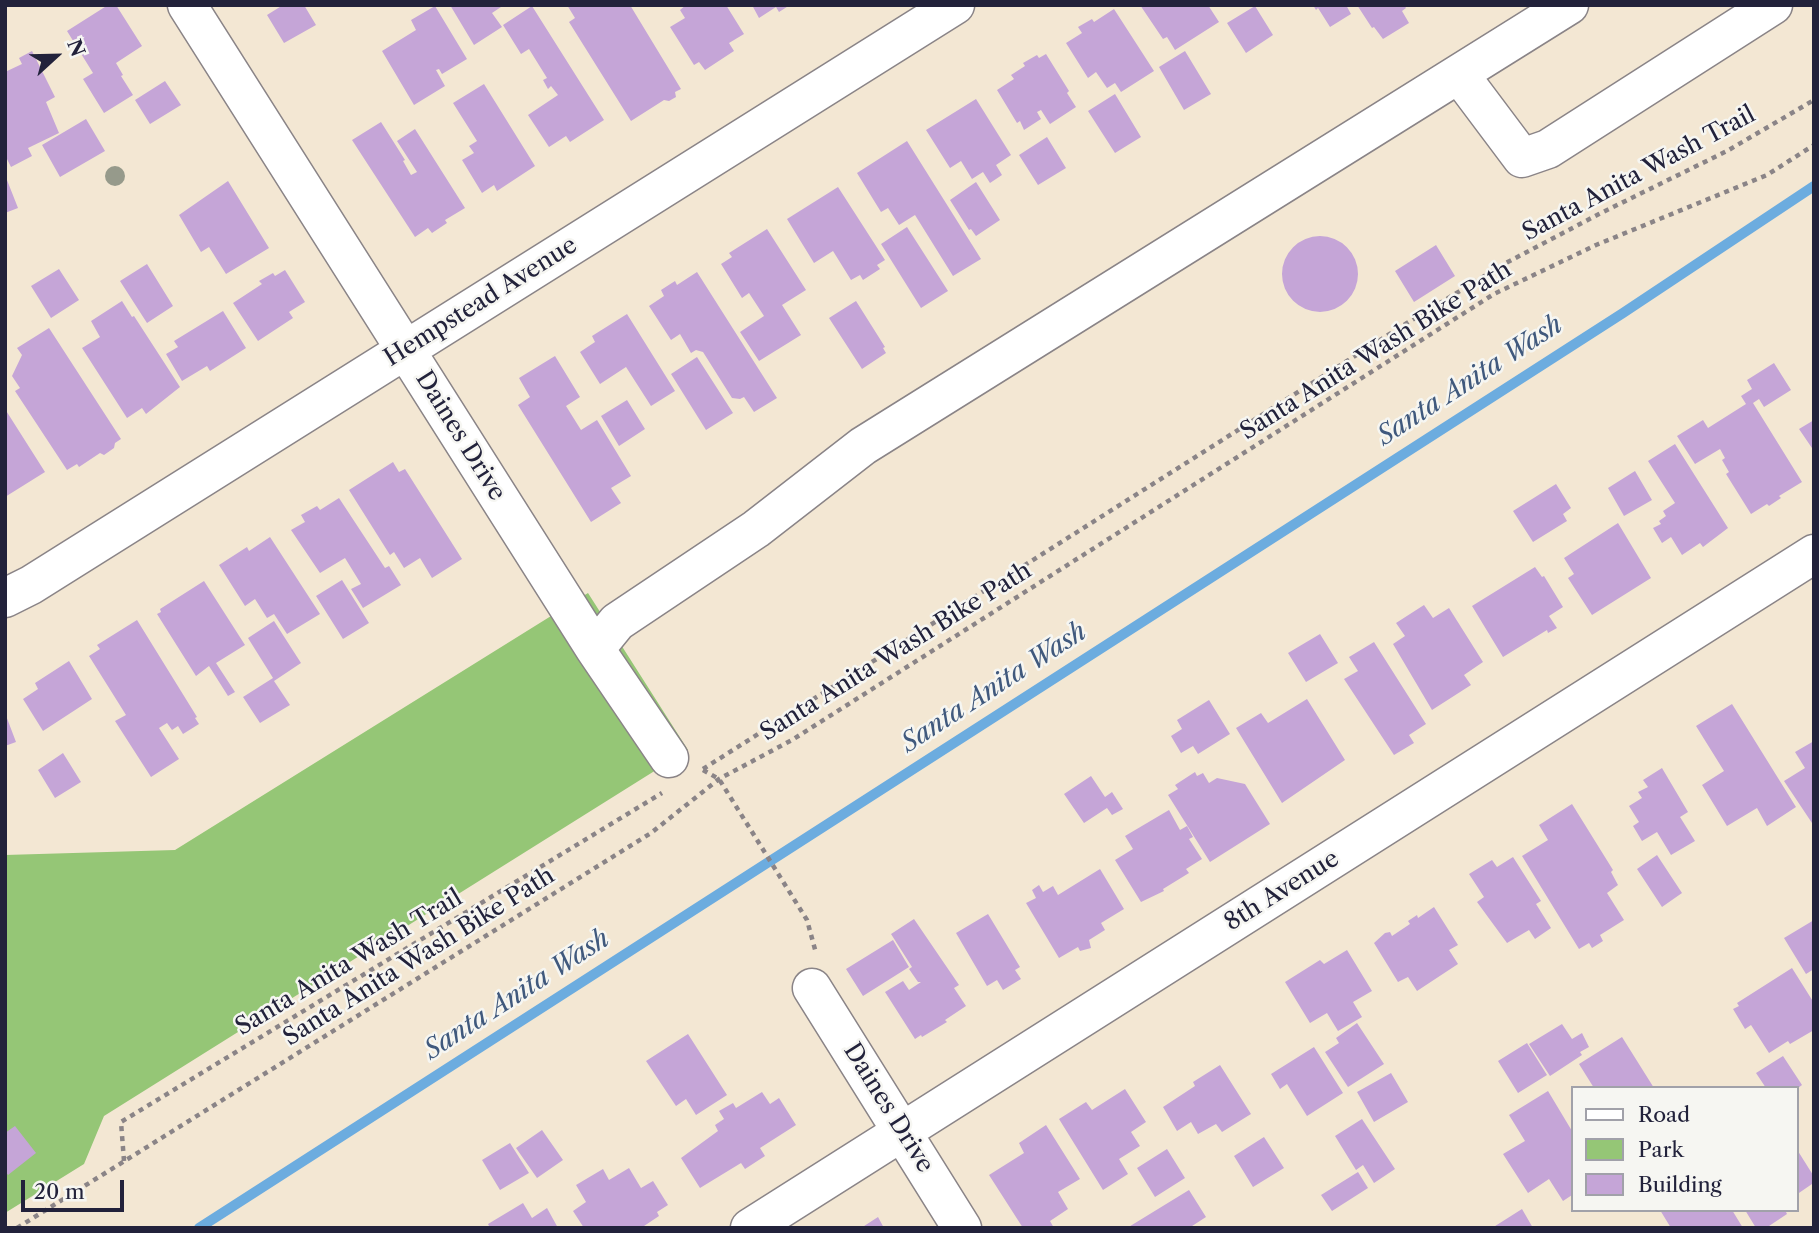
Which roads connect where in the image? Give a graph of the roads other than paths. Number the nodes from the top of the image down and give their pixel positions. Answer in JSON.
{"nodes":[{"id":1,"x":187,"y":5,"type":"edge"},
{"id":2,"x":955,"y":5,"type":"edge"},
{"id":3,"x":1569,"y":5,"type":"edge"},
{"id":4,"x":1773,"y":5,"type":"edge"},
{"id":5,"x":1459,"y":74,"type":"junction"},
{"id":6,"x":405,"y":350,"type":"junction"},
{"id":7,"x":1814,"y":554,"type":"edge"},
{"id":8,"x":5,"y":598,"type":"edge"},
{"id":9,"x":595,"y":649,"type":"junction"},
{"id":10,"x":679,"y":773,"type":"road end"},
{"id":11,"x":812,"y":988,"type":"dead end"},
{"id":12,"x":902,"y":1130,"type":"junction"},
{"id":13,"x":750,"y":1228,"type":"edge"},
{"id":14,"x":962,"y":1228,"type":"edge"}],
"edges":[{"from":1,"to":6,"type":"street","name":"Daines Drive"},
{"from":2,"to":6,"type":"street","name":"Hempstead Avenue"},
{"from":3,"to":5,"type":"street"},
{"from":4,"to":5,"type":"street"},
{"from":5,"to":9,"type":"street"},
{"from":6,"to":8,"type":"street","name":"Hempstead Avenue"},
{"from":6,"to":9,"type":"street","name":"Daines Drive"},
{"from":7,"to":12,"type":"street","name":"8th Avenue"},
{"from":9,"to":10,"type":"street","name":"Daines Drive"},
{"from":11,"to":12,"type":"street","name":"Daines Drive"},
{"from":12,"to":13,"type":"street","name":"8th Avenue"},
{"from":12,"to":14,"type":"street","name":"Daines Drive"}]}
